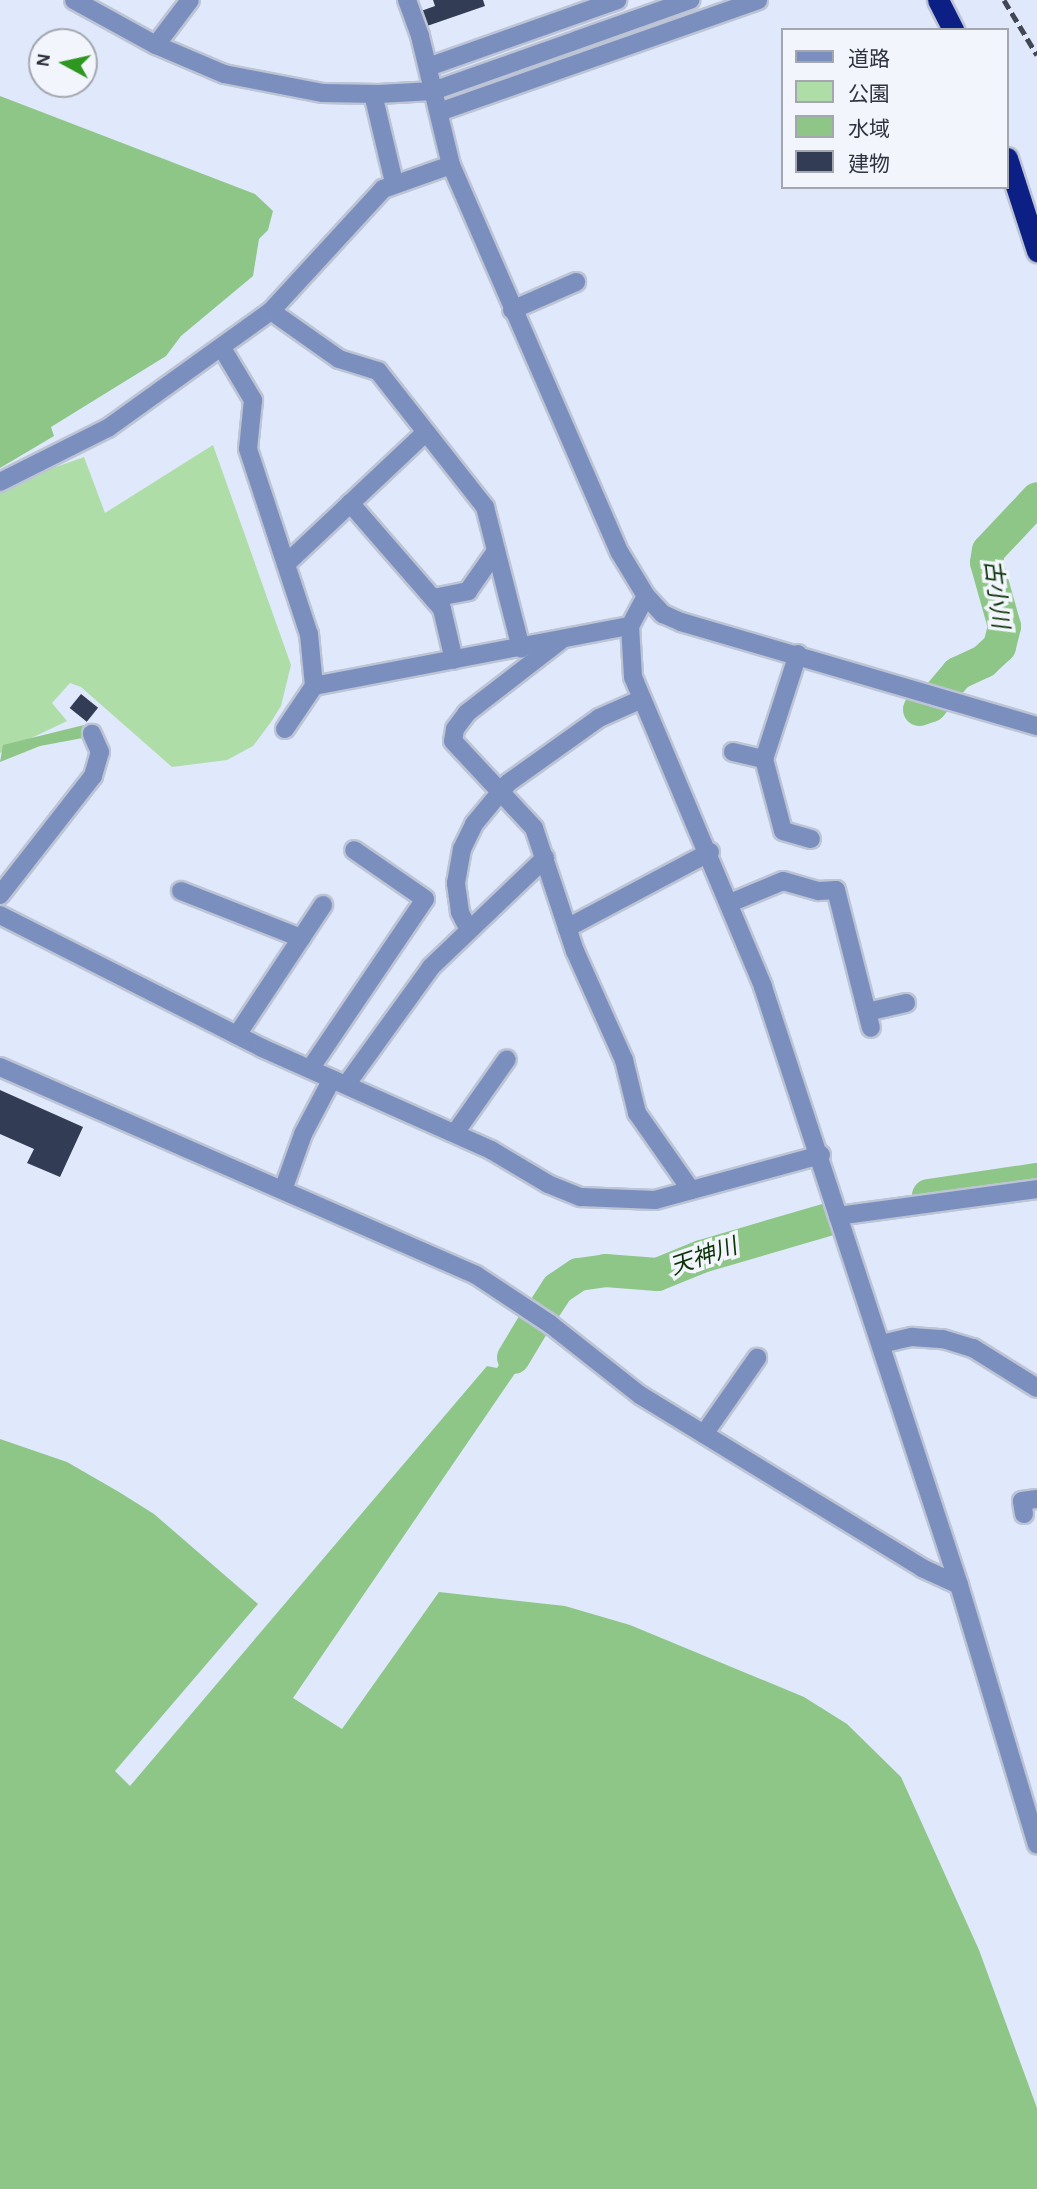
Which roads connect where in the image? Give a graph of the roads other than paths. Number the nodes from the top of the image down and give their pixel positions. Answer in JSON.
{"nodes":[{"id":1,"x":74,"y":0,"type":"edge"},
{"id":2,"x":190,"y":0,"type":"edge"},
{"id":3,"x":407,"y":0,"type":"edge"},
{"id":4,"x":617,"y":0,"type":"edge"},
{"id":5,"x":690,"y":0,"type":"edge"},
{"id":6,"x":758,"y":0,"type":"edge"},
{"id":7,"x":938,"y":0,"type":"edge"},
{"id":8,"x":952,"y":28,"type":"edge"},
{"id":9,"x":156,"y":45,"type":"junction"},
{"id":10,"x":428,"y":67,"type":"junction"},
{"id":11,"x":433,"y":91,"type":"junction"},
{"id":12,"x":373,"y":94,"type":"junction"},
{"id":13,"x":439,"y":111,"type":"junction"},
{"id":14,"x":1009,"y":164,"type":"edge"},
{"id":15,"x":451,"y":165,"type":"junction"},
{"id":16,"x":394,"y":182,"type":"junction"},
{"id":17,"x":1037,"y":251,"type":"edge"},
{"id":18,"x":576,"y":282,"type":"dead end"},
{"id":19,"x":512,"y":310,"type":"junction"},
{"id":20,"x":271,"y":311,"type":"junction"},
{"id":21,"x":222,"y":348,"type":"junction"},
{"id":22,"x":426,"y":432,"type":"junction"},
{"id":23,"x":0,"y":482,"type":"edge"},
{"id":24,"x":350,"y":503,"type":"junction"},
{"id":25,"x":496,"y":551,"type":"junction"},
{"id":26,"x":286,"y":564,"type":"junction"},
{"id":27,"x":646,"y":596,"type":"junction"},
{"id":28,"x":433,"y":598,"type":"junction"},
{"id":29,"x":630,"y":626,"type":"junction"},
{"id":30,"x":560,"y":641,"type":"junction"},
{"id":31,"x":521,"y":648,"type":"junction"},
{"id":32,"x":798,"y":654,"type":"junction"},
{"id":33,"x":454,"y":660,"type":"junction"},
{"id":34,"x":314,"y":686,"type":"junction"},
{"id":35,"x":642,"y":699,"type":"junction"},
{"id":36,"x":1037,"y":726,"type":"edge"},
{"id":37,"x":285,"y":729,"type":"dead end"},
{"id":38,"x":92,"y":734,"type":"dead end"},
{"id":39,"x":733,"y":752,"type":"dead end"},
{"id":40,"x":764,"y":760,"type":"junction"},
{"id":41,"x":501,"y":790,"type":"junction"},
{"id":42,"x":811,"y":839,"type":"dead end"},
{"id":43,"x":354,"y":850,"type":"dead end"},
{"id":44,"x":709,"y":852,"type":"junction"},
{"id":45,"x":545,"y":858,"type":"junction"},
{"id":46,"x":181,"y":891,"type":"dead end"},
{"id":47,"x":0,"y":895,"type":"edge"},
{"id":48,"x":730,"y":903,"type":"junction"},
{"id":49,"x":323,"y":905,"type":"dead end"},
{"id":50,"x":0,"y":915,"type":"edge"},
{"id":51,"x":468,"y":928,"type":"junction"},
{"id":52,"x":567,"y":928,"type":"junction"},
{"id":53,"x":301,"y":938,"type":"junction"},
{"id":54,"x":906,"y":1003,"type":"dead end"},
{"id":55,"x":237,"y":1035,"type":"junction"},
{"id":56,"x":507,"y":1059,"type":"dead end"},
{"id":57,"x":0,"y":1067,"type":"edge"},
{"id":58,"x":310,"y":1069,"type":"junction"},
{"id":59,"x":339,"y":1082,"type":"junction"},
{"id":60,"x":455,"y":1133,"type":"junction"},
{"id":61,"x":821,"y":1155,"type":"junction"},
{"id":62,"x":1037,"y":1189,"type":"edge"},
{"id":63,"x":283,"y":1190,"type":"junction"},
{"id":64,"x":691,"y":1190,"type":"junction"},
{"id":65,"x":838,"y":1216,"type":"junction"},
{"id":66,"x":881,"y":1344,"type":"junction"},
{"id":67,"x":757,"y":1359,"type":"dead end"},
{"id":68,"x":1037,"y":1388,"type":"edge"},
{"id":69,"x":704,"y":1434,"type":"junction"},
{"id":70,"x":1037,"y":1499,"type":"edge"},
{"id":71,"x":1024,"y":1514,"type":"dead end"},
{"id":72,"x":959,"y":1585,"type":"junction"},
{"id":73,"x":1037,"y":1845,"type":"edge"}],
"edges":[{"from":1,"to":9,"type":"street"},
{"from":2,"to":9,"type":"street"},
{"from":3,"to":10,"type":"street"},
{"from":4,"to":10,"type":"street"},
{"from":5,"to":11,"type":"street"},
{"from":6,"to":13,"type":"street"},
{"from":7,"to":8,"type":"highway"},
{"from":9,"to":12,"type":"street"},
{"from":10,"to":11,"type":"street"},
{"from":11,"to":12,"type":"street"},
{"from":11,"to":13,"type":"street"},
{"from":12,"to":16,"type":"street"},
{"from":13,"to":15,"type":"street"},
{"from":14,"to":17,"type":"highway"},
{"from":15,"to":16,"type":"street"},
{"from":15,"to":19,"type":"street"},
{"from":16,"to":20,"type":"street"},
{"from":18,"to":19,"type":"street"},
{"from":19,"to":27,"type":"street"},
{"from":20,"to":21,"type":"street"},
{"from":20,"to":22,"type":"street"},
{"from":21,"to":23,"type":"street"},
{"from":21,"to":26,"type":"street"},
{"from":22,"to":24,"type":"street"},
{"from":22,"to":25,"type":"street"},
{"from":24,"to":26,"type":"street"},
{"from":24,"to":28,"type":"street"},
{"from":25,"to":28,"type":"street"},
{"from":25,"to":31,"type":"street"},
{"from":26,"to":34,"type":"street"},
{"from":27,"to":29,"type":"street"},
{"from":27,"to":32,"type":"street"},
{"from":28,"to":33,"type":"street"},
{"from":29,"to":30,"type":"street"},
{"from":29,"to":35,"type":"street"},
{"from":30,"to":31,"type":"street"},
{"from":30,"to":41,"type":"street"},
{"from":31,"to":33,"type":"street"},
{"from":32,"to":36,"type":"street"},
{"from":32,"to":40,"type":"street"},
{"from":33,"to":34,"type":"street"},
{"from":34,"to":37,"type":"street"},
{"from":35,"to":41,"type":"street"},
{"from":35,"to":44,"type":"street"},
{"from":38,"to":47,"type":"street"},
{"from":39,"to":40,"type":"street"},
{"from":40,"to":42,"type":"street"},
{"from":41,"to":45,"type":"street"},
{"from":41,"to":51,"type":"street"},
{"from":43,"to":58,"type":"street"},
{"from":44,"to":48,"type":"street"},
{"from":44,"to":52,"type":"street"},
{"from":45,"to":51,"type":"street"},
{"from":45,"to":52,"type":"street"},
{"from":46,"to":53,"type":"street"},
{"from":48,"to":54,"type":"street"},
{"from":48,"to":61,"type":"street"},
{"from":49,"to":53,"type":"street"},
{"from":50,"to":55,"type":"street"},
{"from":51,"to":59,"type":"street"},
{"from":52,"to":64,"type":"street"},
{"from":53,"to":55,"type":"street"},
{"from":55,"to":58,"type":"street"},
{"from":56,"to":60,"type":"street"},
{"from":57,"to":63,"type":"street"},
{"from":58,"to":59,"type":"street"},
{"from":59,"to":60,"type":"street"},
{"from":59,"to":63,"type":"street"},
{"from":60,"to":64,"type":"street"},
{"from":61,"to":64,"type":"street"},
{"from":61,"to":65,"type":"street"},
{"from":62,"to":65,"type":"street"},
{"from":63,"to":69,"type":"street"},
{"from":65,"to":66,"type":"street"},
{"from":66,"to":68,"type":"street"},
{"from":66,"to":72,"type":"street"},
{"from":67,"to":69,"type":"street"},
{"from":69,"to":72,"type":"street"},
{"from":70,"to":71,"type":"street"},
{"from":72,"to":73,"type":"street"}]}
